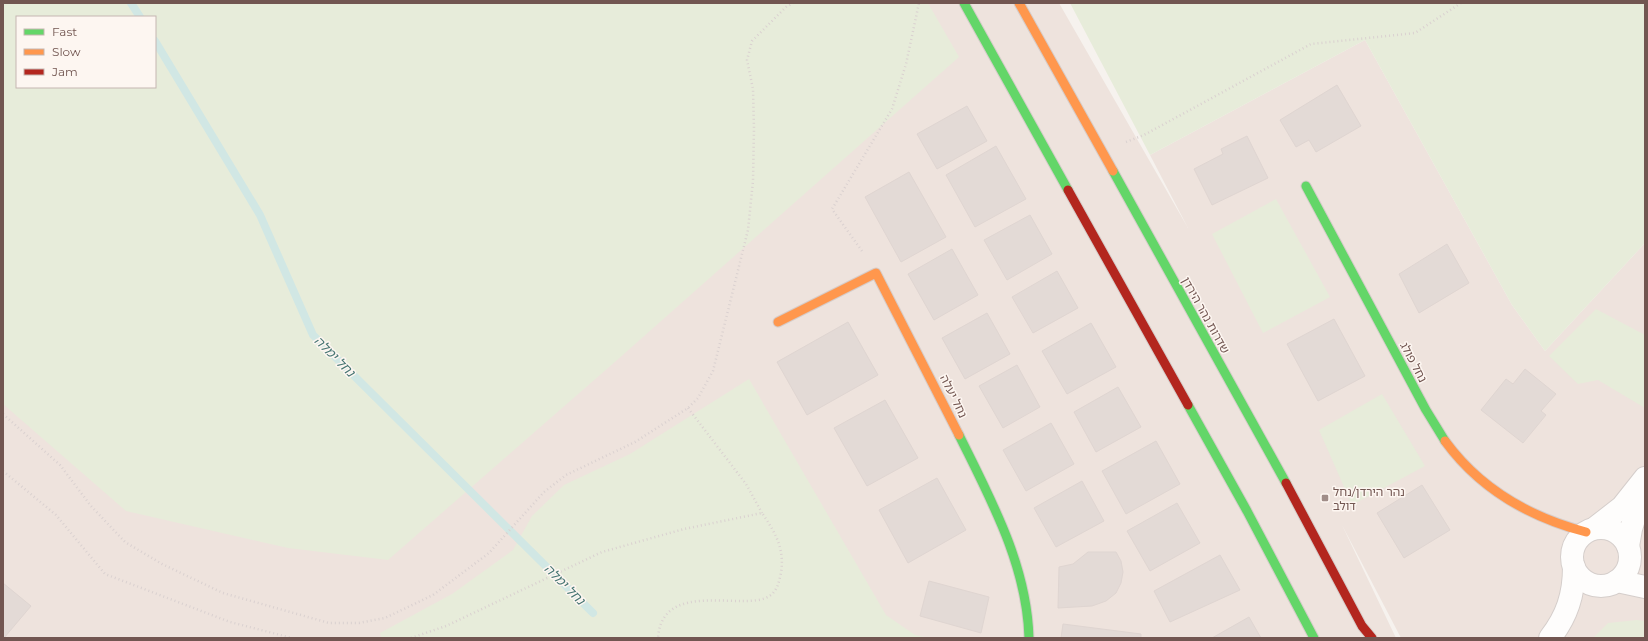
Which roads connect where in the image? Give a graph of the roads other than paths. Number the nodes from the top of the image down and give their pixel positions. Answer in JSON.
{"nodes":[{"id":1,"x":964,"y":3,"type":"edge"},
{"id":2,"x":1019,"y":3,"type":"edge"},
{"id":3,"x":1306,"y":186,"type":"dead end"},
{"id":4,"x":778,"y":322,"type":"dead end"},
{"id":5,"x":1645,"y":478,"type":"edge"},
{"id":6,"x":1645,"y":483,"type":"edge"},
{"id":7,"x":1538,"y":518,"type":"junction"},
{"id":8,"x":1591,"y":530,"type":"junction"},
{"id":9,"x":1629,"y":549,"type":"junction"},
{"id":10,"x":1574,"y":561,"type":"junction"},
{"id":11,"x":1645,"y":571,"type":"edge"},
{"id":12,"x":1612,"y":583,"type":"junction"},
{"id":13,"x":1645,"y":587,"type":"edge"},
{"id":14,"x":1563,"y":619,"type":"junction"},
{"id":15,"x":1029,"y":638,"type":"edge"},
{"id":16,"x":1314,"y":638,"type":"edge"},
{"id":17,"x":1372,"y":638,"type":"edge"},
{"id":18,"x":1550,"y":638,"type":"edge"}],
"edges":[{"from":1,"to":16,"type":"main road"},
{"from":2,"to":17,"type":"main road","name":"שדרות נהר הירדן"},
{"from":3,"to":7,"type":"main road","name":"נחל פולג"},
{"from":4,"to":15,"type":"main road","name":"נחל יעלה"},
{"from":5,"to":8,"type":"street"},
{"from":6,"to":9,"type":"street"},
{"from":7,"to":8,"type":"main road","name":"נחל פולג"},
{"from":7,"to":10,"type":"street"},
{"from":8,"to":9,"type":"street"},
{"from":8,"to":10,"type":"street"},
{"from":9,"to":11,"type":"street"},
{"from":9,"to":12,"type":"street"},
{"from":10,"to":12,"type":"street"},
{"from":10,"to":14,"type":"street"},
{"from":12,"to":13,"type":"street"},
{"from":12,"to":14,"type":"street"},
{"from":14,"to":18,"type":"street"}]}
